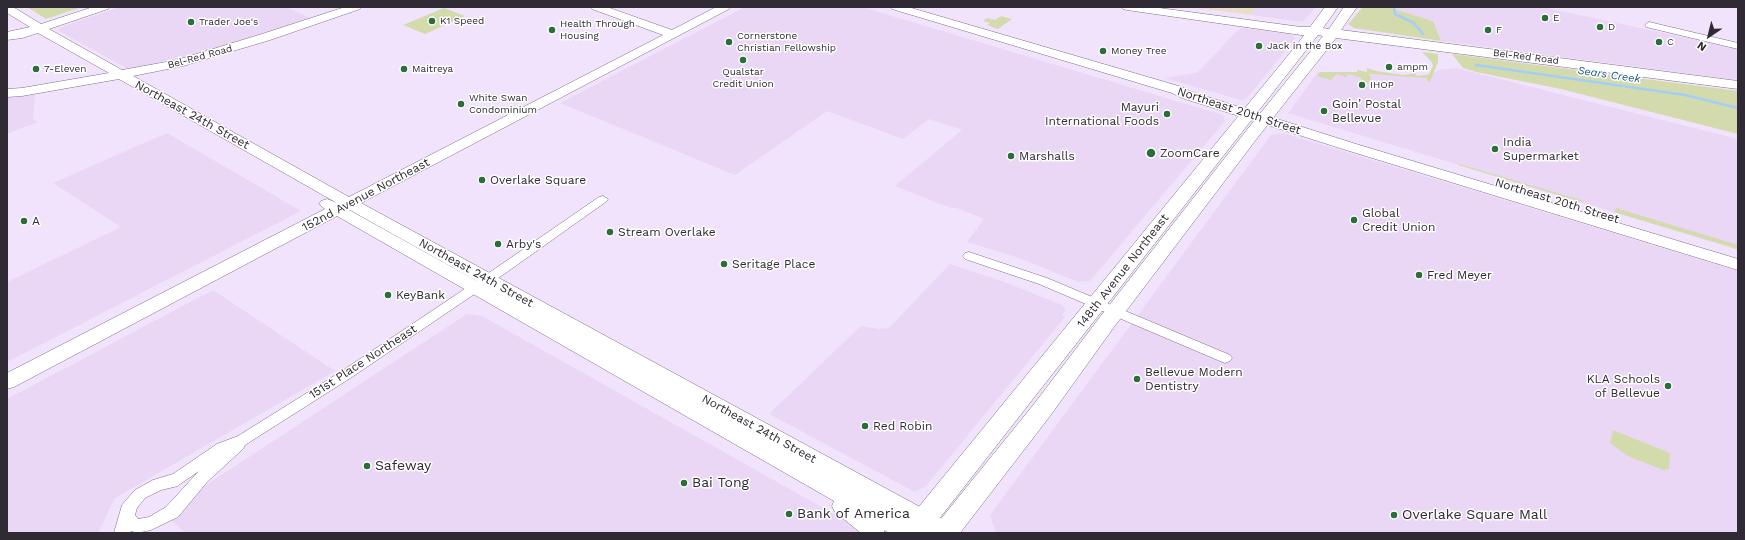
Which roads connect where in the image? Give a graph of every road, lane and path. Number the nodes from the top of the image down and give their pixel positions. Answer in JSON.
{"nodes":[{"id":1,"x":104,"y":7,"type":"edge"},
{"id":2,"x":356,"y":7,"type":"edge"},
{"id":3,"x":596,"y":7,"type":"edge"},
{"id":4,"x":725,"y":7,"type":"edge"},
{"id":5,"x":896,"y":7,"type":"edge"},
{"id":6,"x":1127,"y":7,"type":"edge"},
{"id":7,"x":1332,"y":7,"type":"edge"},
{"id":8,"x":1351,"y":7,"type":"edge"},
{"id":9,"x":7,"y":8,"type":"edge"},
{"id":10,"x":7,"y":18,"type":"edge"},
{"id":11,"x":1649,"y":26,"type":"dead end"},
{"id":12,"x":39,"y":28,"type":"junction"},
{"id":13,"x":1314,"y":31,"type":"junction"},
{"id":14,"x":24,"y":33,"type":"junction"},
{"id":15,"x":1332,"y":33,"type":"junction"},
{"id":16,"x":672,"y":34,"type":"junction"},
{"id":17,"x":7,"y":36,"type":"edge"},
{"id":18,"x":7,"y":42,"type":"edge"},
{"id":19,"x":1738,"y":46,"type":"edge"},
{"id":20,"x":122,"y":75,"type":"junction"},
{"id":21,"x":106,"y":78,"type":"junction"},
{"id":22,"x":1738,"y":85,"type":"edge"},
{"id":23,"x":7,"y":88,"type":"edge"},
{"id":24,"x":39,"y":88,"type":"junction"},
{"id":25,"x":7,"y":93,"type":"edge"},
{"id":26,"x":1258,"y":114,"type":"junction"},
{"id":27,"x":208,"y":136,"type":"junction"},
{"id":28,"x":240,"y":142,"type":"junction"},
{"id":29,"x":247,"y":158,"type":"junction"},
{"id":30,"x":285,"y":167,"type":"junction"},
{"id":31,"x":603,"y":199,"type":"dead end"},
{"id":32,"x":343,"y":207,"type":"junction"},
{"id":33,"x":1581,"y":217,"type":"junction"},
{"id":34,"x":1656,"y":231,"type":"junction"},
{"id":35,"x":968,"y":256,"type":"dead end"},
{"id":36,"x":1735,"y":262,"type":"edge"},
{"id":37,"x":481,"y":284,"type":"junction"},
{"id":38,"x":1106,"y":308,"type":"junction"},
{"id":39,"x":603,"y":352,"type":"junction"},
{"id":40,"x":1225,"y":358,"type":"dead end"},
{"id":41,"x":7,"y":382,"type":"edge"},
{"id":42,"x":243,"y":440,"type":"junction"},
{"id":43,"x":791,"y":466,"type":"junction"},
{"id":44,"x":166,"y":482,"type":"junction"},
{"id":45,"x":183,"y":499,"type":"junction"},
{"id":46,"x":127,"y":517,"type":"junction"},
{"id":47,"x":160,"y":519,"type":"junction"},
{"id":48,"x":915,"y":528,"type":"edge"},
{"id":49,"x":122,"y":533,"type":"edge"},
{"id":50,"x":148,"y":533,"type":"edge"},
{"id":51,"x":874,"y":533,"type":"edge"},
{"id":52,"x":946,"y":533,"type":"edge"}],
"edges":[{"from":1,"to":12,"type":"main road"},
{"from":2,"to":20,"type":"main road","name":"Bel-Red Road"},
{"from":3,"to":16,"type":"main road"},
{"from":4,"to":16,"type":"main road","name":"152nd Avenue Northeast"},
{"from":5,"to":26,"type":"main road","name":"Northeast 20th Street"},
{"from":6,"to":13,"type":"main road","name":"Bel-Red Road"},
{"from":7,"to":13,"type":"main road","name":"148th Avenue Northeast"},
{"from":8,"to":15,"type":"main road","name":"148th Avenue Northeast"},
{"from":9,"to":12,"type":"main road","name":"Northeast 24th Street"},
{"from":10,"to":14,"type":"main road","name":"Northeast 24th Street"},
{"from":11,"to":19,"type":"street"},
{"from":12,"to":14,"type":"main road"},
{"from":12,"to":20,"type":"main road","name":"Northeast 24th Street"},
{"from":13,"to":15,"type":"main road","name":"Bel-Red Road"},
{"from":13,"to":26,"type":"main road","name":"148th Avenue Northeast"},
{"from":14,"to":17,"type":"main road"},
{"from":14,"to":18,"type":"main road"},
{"from":14,"to":21,"type":"main road","name":"Northeast 24th Street"},
{"from":15,"to":22,"type":"main road","name":"Bel-Red Road"},
{"from":15,"to":26,"type":"main road","name":"148th Avenue Northeast"},
{"from":16,"to":32,"type":"main road","name":"152nd Avenue Northeast"},
{"from":20,"to":21,"type":"main road","name":"Bel-Red Road"},
{"from":20,"to":28,"type":"main road","name":"Northeast 24th Street"},
{"from":21,"to":24,"type":"main road","name":"Bel-Red Road"},
{"from":21,"to":27,"type":"main road","name":"Northeast 24th Street"},
{"from":23,"to":24,"type":"main road","name":"Bel-Red Road"},
{"from":24,"to":25,"type":"main road","name":"Bel-Red Road"},
{"from":26,"to":33,"type":"main road","name":"Northeast 20th Street"},
{"from":26,"to":34,"type":"main road","name":"Northeast 20th Street"},
{"from":26,"to":38,"type":"main road","name":"148th Avenue Northeast"},
{"from":27,"to":28,"type":"main road"},
{"from":27,"to":29,"type":"main road","name":"Northeast 24th Street"},
{"from":28,"to":30,"type":"main road","name":"Northeast 24th Street"},
{"from":29,"to":30,"type":"main road"},
{"from":29,"to":32,"type":"main road","name":"Northeast 24th Street"},
{"from":30,"to":32,"type":"main road","name":"Northeast 24th Street"},
{"from":31,"to":37,"type":"street","name":"151st Place Northeast"},
{"from":32,"to":37,"type":"main road","name":"Northeast 24th Street"},
{"from":32,"to":41,"type":"main road","name":"152nd Avenue Northeast"},
{"from":33,"to":34,"type":"main road","name":"Northeast 20th Street"},
{"from":33,"to":36,"type":"main road","name":"Northeast 20th Street"},
{"from":34,"to":36,"type":"main road","name":"Northeast 20th Street"},
{"from":35,"to":38,"type":"street"},
{"from":37,"to":39,"type":"main road","name":"Northeast 24th Street"},
{"from":37,"to":42,"type":"street","name":"151st Place Northeast"},
{"from":38,"to":40,"type":"street"},
{"from":38,"to":48,"type":"main road","name":"148th Avenue Northeast"},
{"from":38,"to":52,"type":"main road","name":"148th Avenue Northeast"},
{"from":39,"to":43,"type":"main road","name":"Northeast 24th Street"},
{"from":39,"to":48,"type":"main road","name":"Northeast 24th Street"},
{"from":42,"to":44,"type":"street","name":"151st Place Northeast"},
{"from":42,"to":45,"type":"street","name":"151st Place Northeast"},
{"from":43,"to":48,"type":"main road","name":"Northeast 24th Street"},
{"from":43,"to":51,"type":"main road"},
{"from":44,"to":45,"type":"street"},
{"from":44,"to":46,"type":"street","name":"151st Place Northeast"},
{"from":45,"to":47,"type":"street","name":"151st Place Northeast"},
{"from":46,"to":47,"type":"street"},
{"from":46,"to":49,"type":"street","name":"151st Place Northeast"},
{"from":47,"to":50,"type":"street"},
{"from":48,"to":52,"type":"main road","name":"Northeast 24th Street"}]}
